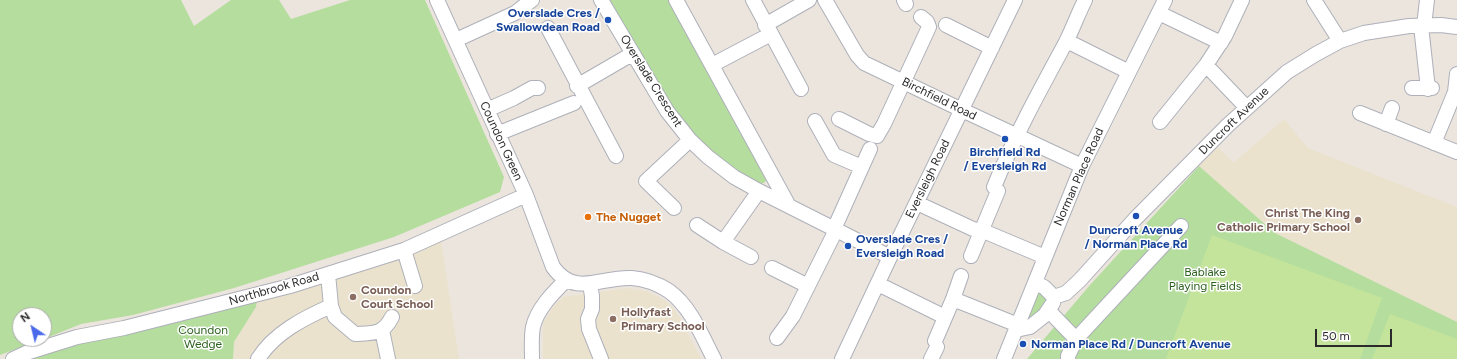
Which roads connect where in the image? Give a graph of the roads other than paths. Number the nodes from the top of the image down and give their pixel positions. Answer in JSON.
{"nodes":[{"id":1,"x":437,"y":0,"type":"edge"},
{"id":2,"x":532,"y":0,"type":"edge"},
{"id":3,"x":601,"y":0,"type":"edge"},
{"id":4,"x":676,"y":0,"type":"edge"},
{"id":5,"x":753,"y":0,"type":"edge"},
{"id":6,"x":809,"y":0,"type":"edge"},
{"id":7,"x":1015,"y":0,"type":"edge"},
{"id":8,"x":1085,"y":0,"type":"edge"},
{"id":9,"x":1165,"y":0,"type":"edge"},
{"id":10,"x":1242,"y":0,"type":"edge"},
{"id":11,"x":1314,"y":0,"type":"edge"},
{"id":12,"x":1426,"y":0,"type":"edge"},
{"id":13,"x":830,"y":2,"type":"edge"},
{"id":14,"x":1159,"y":13,"type":"junction"},
{"id":15,"x":921,"y":17,"type":"dead end"},
{"id":16,"x":946,"y":25,"type":"dead end"},
{"id":17,"x":1422,"y":26,"type":"junction"},
{"id":18,"x":1457,"y":27,"type":"edge"},
{"id":19,"x":548,"y":28,"type":"dead end"},
{"id":20,"x":768,"y":29,"type":"junction"},
{"id":21,"x":456,"y":40,"type":"junction"},
{"id":22,"x":1066,"y":41,"type":"junction"},
{"id":23,"x":1340,"y":41,"type":"junction"},
{"id":24,"x":1221,"y":43,"type":"junction"},
{"id":25,"x":992,"y":48,"type":"junction"},
{"id":26,"x":632,"y":54,"type":"junction"},
{"id":27,"x":712,"y":65,"type":"junction"},
{"id":28,"x":1206,"y":65,"type":"junction"},
{"id":29,"x":1129,"y":72,"type":"junction"},
{"id":30,"x":1457,"y":74,"type":"edge"},
{"id":31,"x":904,"y":82,"type":"junction"},
{"id":32,"x":577,"y":86,"type":"junction"},
{"id":33,"x":538,"y":88,"type":"dead end"},
{"id":34,"x":1412,"y":88,"type":"dead end"},
{"id":35,"x":801,"y":89,"type":"dead end"},
{"id":36,"x":1454,"y":91,"type":"edge"},
{"id":37,"x":574,"y":103,"type":"dead end"},
{"id":38,"x":1246,"y":107,"type":"junction"},
{"id":39,"x":1392,"y":108,"type":"dead end"},
{"id":40,"x":486,"y":110,"type":"junction"},
{"id":41,"x":962,"y":110,"type":"junction"},
{"id":42,"x":1360,"y":113,"type":"dead end"},
{"id":43,"x":839,"y":119,"type":"dead end"},
{"id":44,"x":815,"y":121,"type":"dead end"},
{"id":45,"x":1160,"y":122,"type":"dead end"},
{"id":46,"x":1386,"y":124,"type":"junction"},
{"id":47,"x":497,"y":134,"type":"junction"},
{"id":48,"x":1016,"y":135,"type":"junction"},
{"id":49,"x":690,"y":140,"type":"junction"},
{"id":50,"x":1434,"y":143,"type":"junction"},
{"id":51,"x":870,"y":149,"type":"dead end"},
{"id":52,"x":1457,"y":152,"type":"edge"},
{"id":53,"x":616,"y":156,"type":"dead end"},
{"id":54,"x":1082,"y":166,"type":"junction"},
{"id":55,"x":862,"y":167,"type":"junction"},
{"id":56,"x":759,"y":191,"type":"junction"},
{"id":57,"x":526,"y":195,"type":"junction"},
{"id":58,"x":917,"y":203,"type":"junction"},
{"id":59,"x":789,"y":206,"type":"junction"},
{"id":60,"x":674,"y":208,"type":"dead end"},
{"id":61,"x":697,"y":225,"type":"dead end"},
{"id":62,"x":1181,"y":226,"type":"dead end"},
{"id":63,"x":835,"y":229,"type":"junction"},
{"id":64,"x":981,"y":232,"type":"junction"},
{"id":65,"x":723,"y":242,"type":"junction"},
{"id":66,"x":404,"y":250,"type":"junction"},
{"id":67,"x":971,"y":256,"type":"dead end"},
{"id":68,"x":751,"y":257,"type":"dead end"},
{"id":69,"x":890,"y":257,"type":"junction"},
{"id":70,"x":1045,"y":257,"type":"junction"},
{"id":71,"x":772,"y":268,"type":"dead end"},
{"id":72,"x":328,"y":274,"type":"junction"},
{"id":73,"x":961,"y":276,"type":"dead end"},
{"id":74,"x":566,"y":280,"type":"junction"},
{"id":75,"x":1035,"y":283,"type":"junction"},
{"id":76,"x":590,"y":284,"type":"junction"},
{"id":77,"x":878,"y":284,"type":"junction"},
{"id":78,"x":415,"y":286,"type":"dead end"},
{"id":79,"x":808,"y":286,"type":"junction"},
{"id":80,"x":1054,"y":297,"type":"junction"},
{"id":81,"x":953,"y":299,"type":"junction"},
{"id":82,"x":331,"y":306,"type":"junction"},
{"id":83,"x":1048,"y":310,"type":"junction"},
{"id":84,"x":392,"y":317,"type":"dead end"},
{"id":85,"x":945,"y":317,"type":"junction"},
{"id":86,"x":1017,"y":327,"type":"junction"},
{"id":87,"x":382,"y":330,"type":"junction"},
{"id":88,"x":777,"y":338,"type":"dead end"},
{"id":89,"x":1076,"y":339,"type":"junction"},
{"id":90,"x":934,"y":349,"type":"edge"},
{"id":91,"x":14,"y":359,"type":"edge"},
{"id":92,"x":258,"y":359,"type":"edge"},
{"id":93,"x":388,"y":359,"type":"edge"},
{"id":94,"x":532,"y":359,"type":"edge"},
{"id":95,"x":601,"y":359,"type":"edge"},
{"id":96,"x":714,"y":359,"type":"edge"},
{"id":97,"x":842,"y":359,"type":"edge"},
{"id":98,"x":1004,"y":359,"type":"edge"},
{"id":99,"x":1068,"y":359,"type":"edge"}],
"edges":[{"from":1,"to":21,"type":"street","name":"Coundon Green"},
{"from":2,"to":21,"type":"street"},
{"from":3,"to":26,"type":"street","name":"Overslade Crescent"},
{"from":4,"to":27,"type":"street"},
{"from":5,"to":20,"type":"street"},
{"from":6,"to":20,"type":"street"},
{"from":7,"to":25,"type":"street","name":"Eversleigh Road"},
{"from":8,"to":22,"type":"street"},
{"from":9,"to":14,"type":"street","name":"Norman Place Road"},
{"from":10,"to":24,"type":"street"},
{"from":11,"to":23,"type":"street"},
{"from":12,"to":17,"type":"street"},
{"from":13,"to":31,"type":"street","name":"Birchfield Road"},
{"from":14,"to":24,"type":"street"},
{"from":14,"to":29,"type":"street","name":"Norman Place Road"},
{"from":15,"to":31,"type":"street"},
{"from":16,"to":25,"type":"street"},
{"from":17,"to":18,"type":"street","name":"Duncroft Avenue"},
{"from":17,"to":23,"type":"street","name":"Duncroft Avenue"},
{"from":17,"to":34,"type":"street"},
{"from":19,"to":32,"type":"street"},
{"from":20,"to":27,"type":"street"},
{"from":20,"to":35,"type":"street"},
{"from":21,"to":40,"type":"street","name":"Coundon Green"},
{"from":22,"to":29,"type":"street"},
{"from":22,"to":48,"type":"street"},
{"from":23,"to":38,"type":"street","name":"Duncroft Avenue"},
{"from":24,"to":28,"type":"street"},
{"from":25,"to":41,"type":"street","name":"Eversleigh Road"},
{"from":26,"to":32,"type":"street"},
{"from":26,"to":49,"type":"street","name":"Overslade Crescent"},
{"from":27,"to":59,"type":"street"},
{"from":28,"to":38,"type":"street"},
{"from":28,"to":45,"type":"street"},
{"from":29,"to":54,"type":"street","name":"Norman Place Road"},
{"from":30,"to":36,"type":"street"},
{"from":31,"to":41,"type":"street","name":"Birchfield Road"},
{"from":31,"to":43,"type":"street"},
{"from":32,"to":53,"type":"street"},
{"from":33,"to":40,"type":"street"},
{"from":36,"to":50,"type":"street"},
{"from":37,"to":47,"type":"street"},
{"from":38,"to":80,"type":"street","name":"Duncroft Avenue"},
{"from":39,"to":46,"type":"street"},
{"from":40,"to":47,"type":"street","name":"Coundon Green"},
{"from":41,"to":48,"type":"street","name":"Birchfield Road"},
{"from":41,"to":58,"type":"street","name":"Eversleigh Road"},
{"from":42,"to":46,"type":"street"},
{"from":44,"to":55,"type":"street"},
{"from":46,"to":50,"type":"street"},
{"from":47,"to":57,"type":"street","name":"Coundon Green"},
{"from":48,"to":54,"type":"street","name":"Birchfield Road"},
{"from":48,"to":64,"type":"street"},
{"from":49,"to":56,"type":"street","name":"Overslade Crescent"},
{"from":49,"to":60,"type":"street"},
{"from":50,"to":52,"type":"street"},
{"from":51,"to":55,"type":"street"},
{"from":54,"to":70,"type":"street","name":"Norman Place Road"},
{"from":55,"to":63,"type":"street"},
{"from":56,"to":59,"type":"street","name":"Overslade Crescent"},
{"from":56,"to":65,"type":"street"},
{"from":57,"to":66,"type":"street","name":"Northbrook Road"},
{"from":57,"to":74,"type":"street","name":"Coundon Green"},
{"from":58,"to":64,"type":"street"},
{"from":58,"to":69,"type":"street","name":"Eversleigh Road"},
{"from":59,"to":63,"type":"street","name":"Overslade Crescent"},
{"from":61,"to":65,"type":"street"},
{"from":62,"to":89,"type":"street"},
{"from":63,"to":69,"type":"street","name":"Overslade Crescent"},
{"from":63,"to":79,"type":"street"},
{"from":64,"to":67,"type":"street"},
{"from":64,"to":70,"type":"street"},
{"from":65,"to":68,"type":"street"},
{"from":66,"to":72,"type":"street","name":"Northbrook Road"},
{"from":66,"to":78,"type":"street"},
{"from":69,"to":77,"type":"street","name":"Eversleigh Road"},
{"from":70,"to":75,"type":"street","name":"Norman Place Road"},
{"from":71,"to":79,"type":"street"},
{"from":72,"to":82,"type":"street"},
{"from":72,"to":91,"type":"street","name":"Northbrook Road"},
{"from":73,"to":81,"type":"street"},
{"from":74,"to":76,"type":"street"},
{"from":74,"to":94,"type":"street"},
{"from":75,"to":80,"type":"street"},
{"from":75,"to":86,"type":"street","name":"Norman Place Road"},
{"from":76,"to":95,"type":"street"},
{"from":76,"to":96,"type":"street"},
{"from":77,"to":85,"type":"street"},
{"from":77,"to":97,"type":"street","name":"Eversleigh Road"},
{"from":79,"to":88,"type":"street"},
{"from":80,"to":83,"type":"street"},
{"from":81,"to":85,"type":"street"},
{"from":81,"to":86,"type":"street"},
{"from":82,"to":87,"type":"street"},
{"from":82,"to":92,"type":"street"},
{"from":83,"to":86,"type":"street"},
{"from":83,"to":89,"type":"street"},
{"from":84,"to":87,"type":"street"},
{"from":85,"to":90,"type":"street"},
{"from":86,"to":98,"type":"street","name":"Norman Place Road"},
{"from":87,"to":93,"type":"street"},
{"from":89,"to":99,"type":"street"}]}
